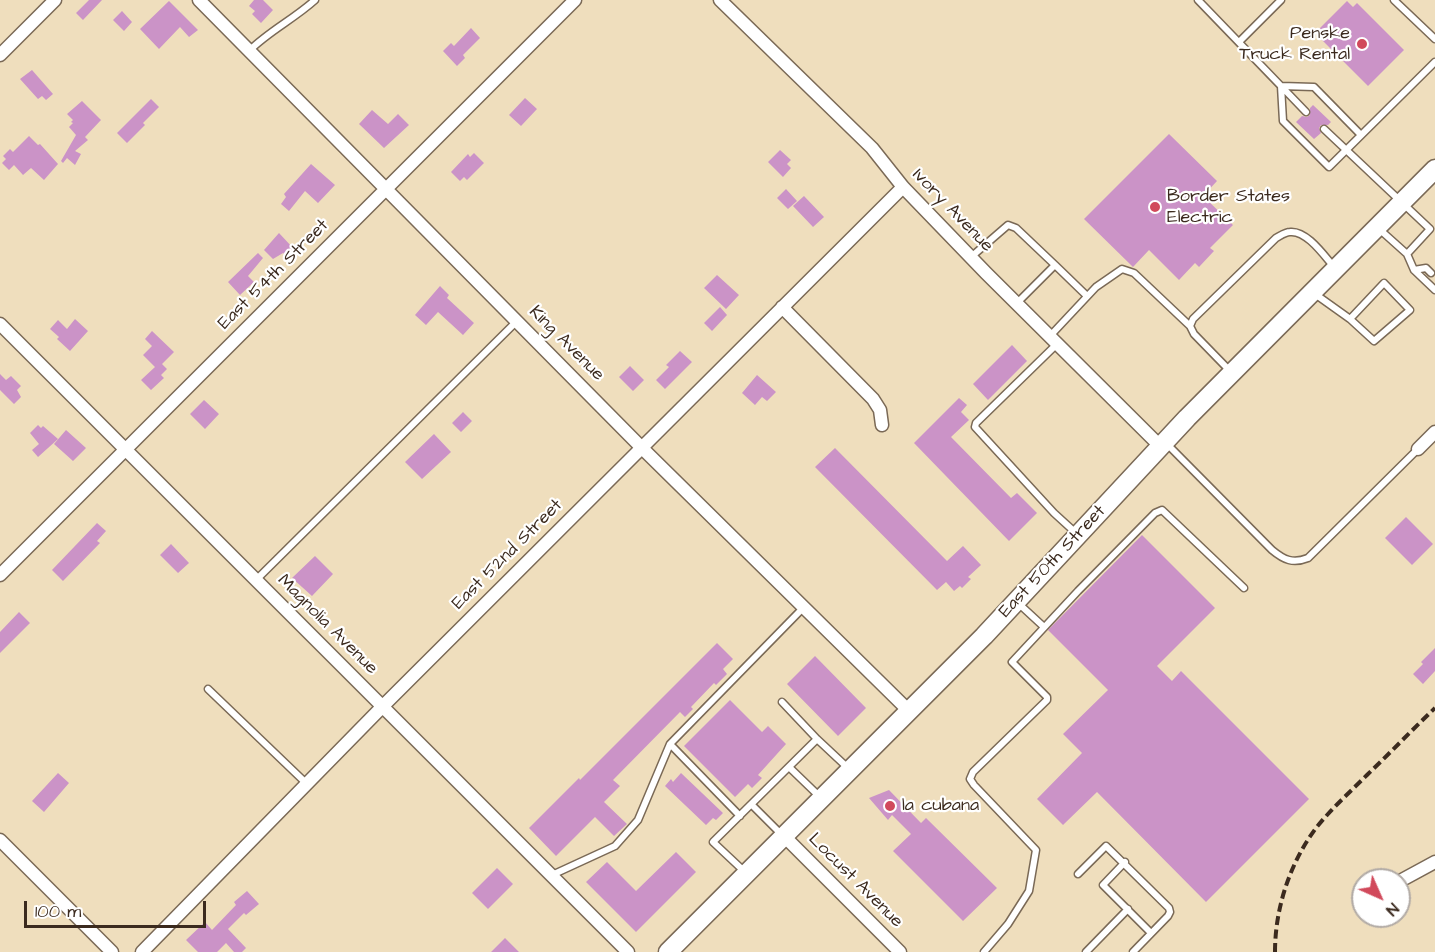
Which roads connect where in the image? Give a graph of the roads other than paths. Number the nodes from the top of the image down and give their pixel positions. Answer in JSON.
{"nodes":[{"id":1,"x":55,"y":0,"type":"edge"},
{"id":2,"x":199,"y":0,"type":"edge"},
{"id":3,"x":315,"y":0,"type":"edge"},
{"id":4,"x":575,"y":0,"type":"edge"},
{"id":5,"x":720,"y":0,"type":"edge"},
{"id":6,"x":1198,"y":0,"type":"edge"},
{"id":7,"x":1281,"y":0,"type":"edge"},
{"id":8,"x":1394,"y":0,"type":"edge"},
{"id":9,"x":1435,"y":39,"type":"edge"},
{"id":10,"x":1239,"y":42,"type":"junction"},
{"id":11,"x":249,"y":51,"type":"junction"},
{"id":12,"x":0,"y":55,"type":"edge"},
{"id":13,"x":1435,"y":62,"type":"edge"},
{"id":14,"x":1281,"y":86,"type":"junction"},
{"id":15,"x":1306,"y":112,"type":"dead end"},
{"id":16,"x":1324,"y":129,"type":"dead end"},
{"id":17,"x":1361,"y":135,"type":"junction"},
{"id":18,"x":1346,"y":150,"type":"junction"},
{"id":19,"x":1434,"y":172,"type":"edge"},
{"id":20,"x":903,"y":187,"type":"junction"},
{"id":21,"x":386,"y":189,"type":"junction"},
{"id":22,"x":1401,"y":203,"type":"junction"},
{"id":23,"x":1377,"y":227,"type":"junction"},
{"id":24,"x":1407,"y":254,"type":"junction"},
{"id":25,"x":970,"y":257,"type":"junction"},
{"id":26,"x":1055,"y":265,"type":"junction"},
{"id":27,"x":1335,"y":268,"type":"junction"},
{"id":28,"x":1414,"y":270,"type":"junction"},
{"id":29,"x":1431,"y":273,"type":"dead end"},
{"id":30,"x":1435,"y":291,"type":"edge"},
{"id":31,"x":1312,"y":292,"type":"junction"},
{"id":32,"x":1087,"y":296,"type":"junction"},
{"id":33,"x":1017,"y":303,"type":"junction"},
{"id":34,"x":782,"y":307,"type":"junction"},
{"id":35,"x":1350,"y":319,"type":"junction"},
{"id":36,"x":517,"y":321,"type":"junction"},
{"id":37,"x":0,"y":324,"type":"edge"},
{"id":38,"x":1190,"y":326,"type":"junction"},
{"id":39,"x":1054,"y":340,"type":"junction"},
{"id":40,"x":1231,"y":373,"type":"junction"},
{"id":41,"x":882,"y":425,"type":"dead end"},
{"id":42,"x":1433,"y":438,"type":"edge"},
{"id":43,"x":1162,"y":443,"type":"junction"},
{"id":44,"x":642,"y":448,"type":"junction"},
{"id":45,"x":125,"y":449,"type":"junction"},
{"id":46,"x":1418,"y":449,"type":"joint"},
{"id":47,"x":1077,"y":535,"type":"junction"},
{"id":48,"x":0,"y":575,"type":"edge"},
{"id":49,"x":256,"y":580,"type":"junction"},
{"id":50,"x":1244,"y":588,"type":"dead end"},
{"id":51,"x":1016,"y":601,"type":"junction"},
{"id":52,"x":804,"y":607,"type":"junction"},
{"id":53,"x":1044,"y":627,"type":"junction"},
{"id":54,"x":208,"y":689,"type":"dead end"},
{"id":55,"x":782,"y":702,"type":"dead end"},
{"id":56,"x":383,"y":706,"type":"junction"},
{"id":57,"x":909,"y":711,"type":"junction"},
{"id":58,"x":817,"y":739,"type":"junction"},
{"id":59,"x":670,"y":744,"type":"junction"},
{"id":60,"x":790,"y":768,"type":"junction"},
{"id":61,"x":850,"y":770,"type":"junction"},
{"id":62,"x":307,"y":784,"type":"junction"},
{"id":63,"x":821,"y":799,"type":"junction"},
{"id":64,"x":752,"y":805,"type":"junction"},
{"id":65,"x":740,"y":816,"type":"junction"},
{"id":66,"x":784,"y":836,"type":"junction"},
{"id":67,"x":0,"y":840,"type":"edge"},
{"id":68,"x":1125,"y":862,"type":"junction"},
{"id":69,"x":1435,"y":862,"type":"edge"},
{"id":70,"x":747,"y":873,"type":"junction"},
{"id":71,"x":1078,"y":874,"type":"dead end"},
{"id":72,"x":552,"y":875,"type":"junction"},
{"id":73,"x":1411,"y":875,"type":"edge"},
{"id":74,"x":1128,"y":909,"type":"junction"},
{"id":75,"x":1151,"y":933,"type":"junction"},
{"id":76,"x":112,"y":952,"type":"edge"},
{"id":77,"x":142,"y":952,"type":"edge"},
{"id":78,"x":628,"y":952,"type":"edge"},
{"id":79,"x":668,"y":952,"type":"edge"},
{"id":80,"x":900,"y":952,"type":"edge"},
{"id":81,"x":984,"y":952,"type":"edge"},
{"id":82,"x":1086,"y":952,"type":"edge"},
{"id":83,"x":1133,"y":952,"type":"edge"}],
"edges":[{"from":1,"to":12,"type":"street"},
{"from":2,"to":11,"type":"street","name":"King Avenue"},
{"from":3,"to":11,"type":"lane"},
{"from":4,"to":21,"type":"street","name":"East 54th Street"},
{"from":5,"to":20,"type":"street","name":"Ivory Avenue"},
{"from":6,"to":10,"type":"lane"},
{"from":7,"to":10,"type":"lane"},
{"from":8,"to":9,"type":"lane"},
{"from":10,"to":14,"type":"lane"},
{"from":11,"to":21,"type":"street","name":"King Avenue"},
{"from":13,"to":17,"type":"lane"},
{"from":14,"to":15,"type":"lane"},
{"from":14,"to":17,"type":"lane"},
{"from":14,"to":18,"type":"lane"},
{"from":16,"to":18,"type":"lane"},
{"from":17,"to":18,"type":"lane"},
{"from":18,"to":22,"type":"lane"},
{"from":19,"to":22,"type":"main road","name":"East 50th Street"},
{"from":20,"to":25,"type":"street","name":"Ivory Avenue"},
{"from":20,"to":34,"type":"street","name":"East 52nd Street"},
{"from":21,"to":36,"type":"street","name":"King Avenue"},
{"from":21,"to":45,"type":"street","name":"East 54th Street"},
{"from":22,"to":23,"type":"main road","name":"East 50th Street"},
{"from":22,"to":24,"type":"lane"},
{"from":23,"to":24,"type":"lane"},
{"from":23,"to":27,"type":"main road","name":"East 50th Street"},
{"from":24,"to":28,"type":"lane"},
{"from":25,"to":26,"type":"lane"},
{"from":25,"to":33,"type":"street","name":"Ivory Avenue"},
{"from":26,"to":32,"type":"lane"},
{"from":26,"to":33,"type":"lane"},
{"from":27,"to":31,"type":"main road","name":"East 50th Street"},
{"from":27,"to":38,"type":"lane"},
{"from":28,"to":29,"type":"lane"},
{"from":28,"to":30,"type":"lane"},
{"from":31,"to":35,"type":"lane"},
{"from":31,"to":40,"type":"main road","name":"East 50th Street"},
{"from":32,"to":38,"type":"lane"},
{"from":32,"to":39,"type":"lane"},
{"from":33,"to":39,"type":"street","name":"Ivory Avenue"},
{"from":34,"to":41,"type":"street"},
{"from":34,"to":44,"type":"street","name":"East 52nd Street"},
{"from":35,"to":35,"type":"lane"},
{"from":36,"to":44,"type":"street","name":"King Avenue"},
{"from":36,"to":49,"type":"lane"},
{"from":37,"to":45,"type":"street","name":"Magnolia Avenue"},
{"from":38,"to":40,"type":"lane"},
{"from":39,"to":43,"type":"street","name":"Ivory Avenue"},
{"from":39,"to":47,"type":"lane"},
{"from":40,"to":43,"type":"main road","name":"East 50th Street"},
{"from":42,"to":46,"type":"street"},
{"from":43,"to":46,"type":"lane"},
{"from":43,"to":47,"type":"main road","name":"East 50th Street"},
{"from":44,"to":52,"type":"street","name":"King Avenue"},
{"from":44,"to":56,"type":"street","name":"East 52nd Street"},
{"from":45,"to":48,"type":"street","name":"East 54th Street"},
{"from":45,"to":49,"type":"street","name":"Magnolia Avenue"},
{"from":47,"to":51,"type":"main road","name":"East 50th Street"},
{"from":49,"to":56,"type":"street","name":"Magnolia Avenue"},
{"from":50,"to":53,"type":"lane"},
{"from":51,"to":53,"type":"lane"},
{"from":51,"to":57,"type":"main road","name":"East 50th Street"},
{"from":52,"to":57,"type":"street","name":"King Avenue"},
{"from":52,"to":59,"type":"lane"},
{"from":53,"to":81,"type":"lane"},
{"from":54,"to":62,"type":"lane"},
{"from":55,"to":58,"type":"lane"},
{"from":56,"to":62,"type":"street","name":"East 52nd Street"},
{"from":56,"to":72,"type":"street","name":"Magnolia Avenue"},
{"from":57,"to":61,"type":"main road","name":"East 50th Street"},
{"from":58,"to":60,"type":"lane"},
{"from":58,"to":61,"type":"lane"},
{"from":59,"to":65,"type":"lane"},
{"from":59,"to":72,"type":"lane"},
{"from":60,"to":63,"type":"lane"},
{"from":60,"to":64,"type":"lane"},
{"from":61,"to":63,"type":"main road","name":"East 50th Street"},
{"from":62,"to":77,"type":"street","name":"East 52nd Street"},
{"from":63,"to":66,"type":"main road","name":"East 50th Street"},
{"from":64,"to":65,"type":"lane"},
{"from":64,"to":66,"type":"lane"},
{"from":65,"to":70,"type":"lane"},
{"from":66,"to":70,"type":"main road","name":"East 50th Street"},
{"from":66,"to":80,"type":"street","name":"Locust Avenue"},
{"from":67,"to":76,"type":"street"},
{"from":68,"to":71,"type":"lane"},
{"from":68,"to":74,"type":"lane"},
{"from":68,"to":75,"type":"lane"},
{"from":69,"to":73,"type":"street"},
{"from":70,"to":79,"type":"main road","name":"East 50th Street"},
{"from":72,"to":78,"type":"street","name":"Magnolia Avenue"},
{"from":74,"to":75,"type":"lane"},
{"from":74,"to":82,"type":"lane"},
{"from":75,"to":83,"type":"lane"}]}
